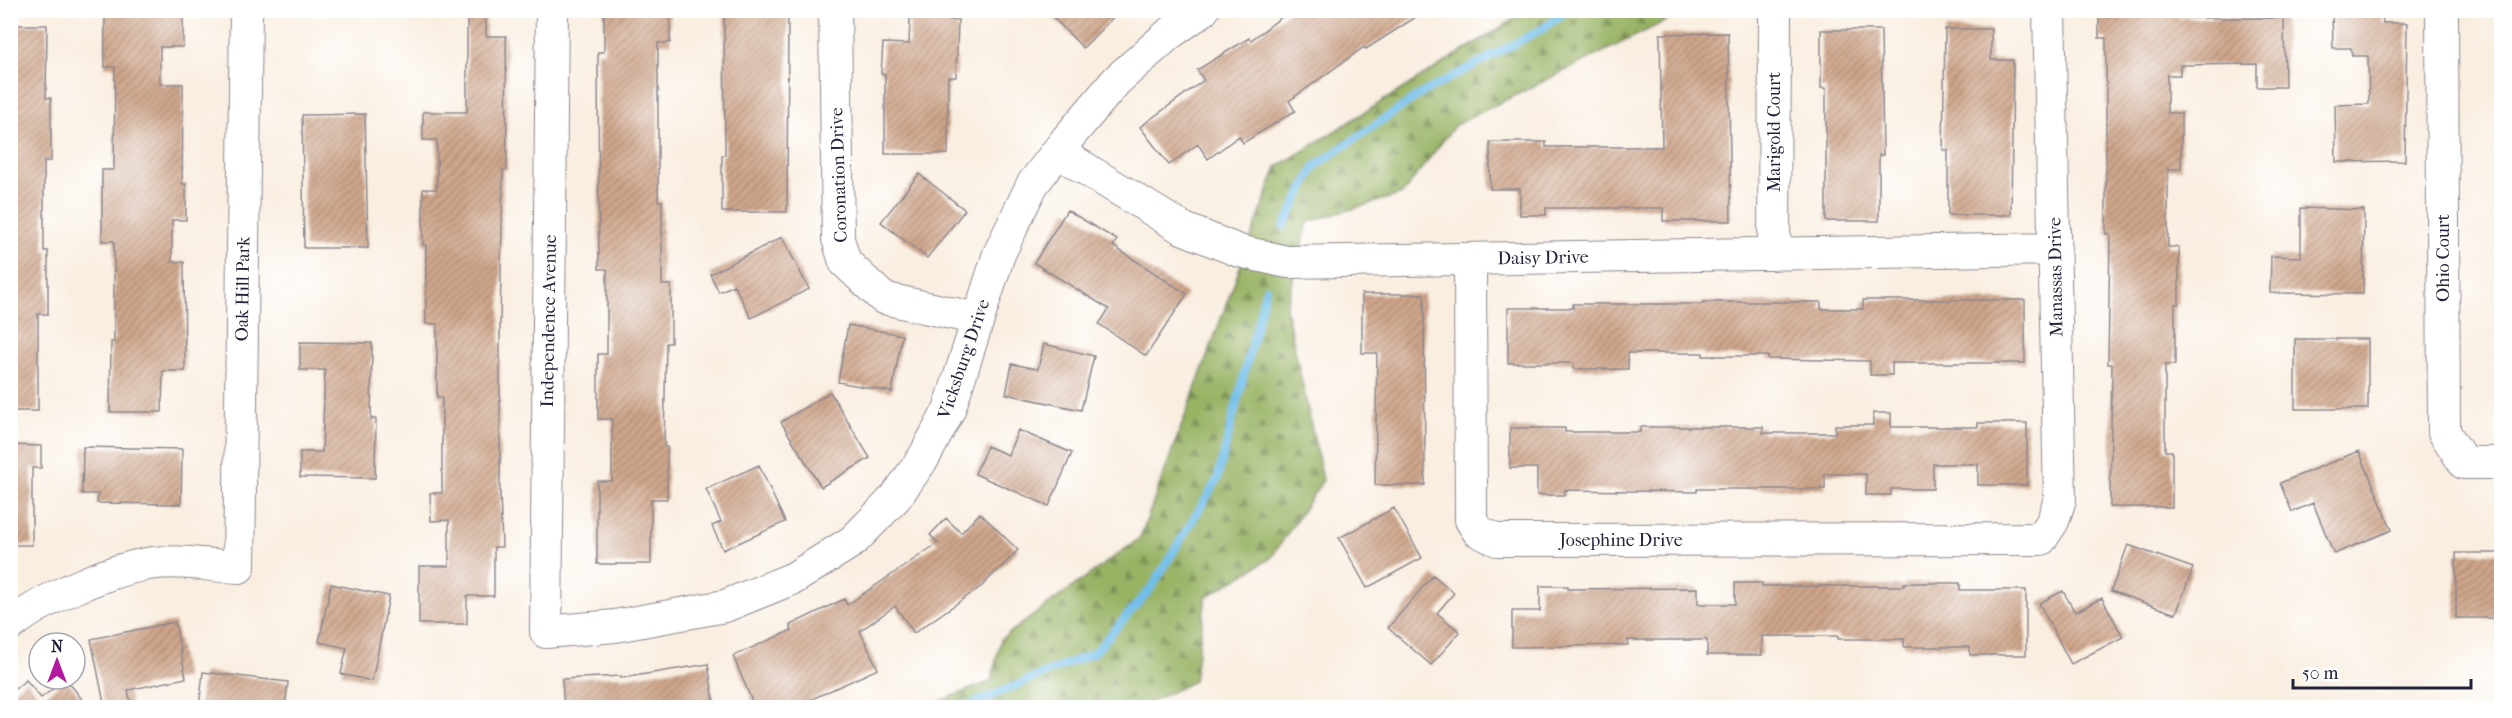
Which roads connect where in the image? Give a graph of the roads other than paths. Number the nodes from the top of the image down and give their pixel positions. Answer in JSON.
{"nodes":[{"id":1,"x":246,"y":10,"type":"edge"},
{"id":2,"x":552,"y":10,"type":"edge"},
{"id":3,"x":835,"y":10,"type":"edge"},
{"id":4,"x":1203,"y":10,"type":"edge"},
{"id":5,"x":1775,"y":10,"type":"edge"},
{"id":6,"x":2049,"y":10,"type":"edge"},
{"id":7,"x":2442,"y":10,"type":"edge"},
{"id":8,"x":1058,"y":152,"type":"junction"},
{"id":9,"x":2055,"y":249,"type":"junction"},
{"id":10,"x":1774,"y":254,"type":"junction"},
{"id":11,"x":1470,"y":259,"type":"junction"},
{"id":12,"x":978,"y":319,"type":"junction"},
{"id":13,"x":2502,"y":463,"type":"edge"},
{"id":14,"x":2041,"y":538,"type":"joint"},
{"id":15,"x":10,"y":625,"type":"edge"},
{"id":16,"x":546,"y":632,"type":"joint"}],
"edges":[{"from":1,"to":15,"type":"street","name":"Oak Hill Park"},
{"from":2,"to":16,"type":"street","name":"Independence Avenue"},
{"from":3,"to":12,"type":"street","name":"Coronation Drive"},
{"from":4,"to":8,"type":"street","name":"Vicksburg Drive"},
{"from":5,"to":10,"type":"street","name":"Marigold Court"},
{"from":6,"to":9,"type":"street","name":"Manassas Drive"},
{"from":7,"to":13,"type":"street","name":"Ohio Court"},
{"from":8,"to":11,"type":"street","name":"Daisy Drive"},
{"from":8,"to":12,"type":"street","name":"Vicksburg Drive"},
{"from":9,"to":10,"type":"street","name":"Daisy Drive"},
{"from":9,"to":14,"type":"street","name":"Manassas Drive"},
{"from":10,"to":11,"type":"street","name":"Daisy Drive"},
{"from":11,"to":14,"type":"street","name":"Josephine Drive"},
{"from":12,"to":16,"type":"street","name":"Vicksburg Drive"}]}
